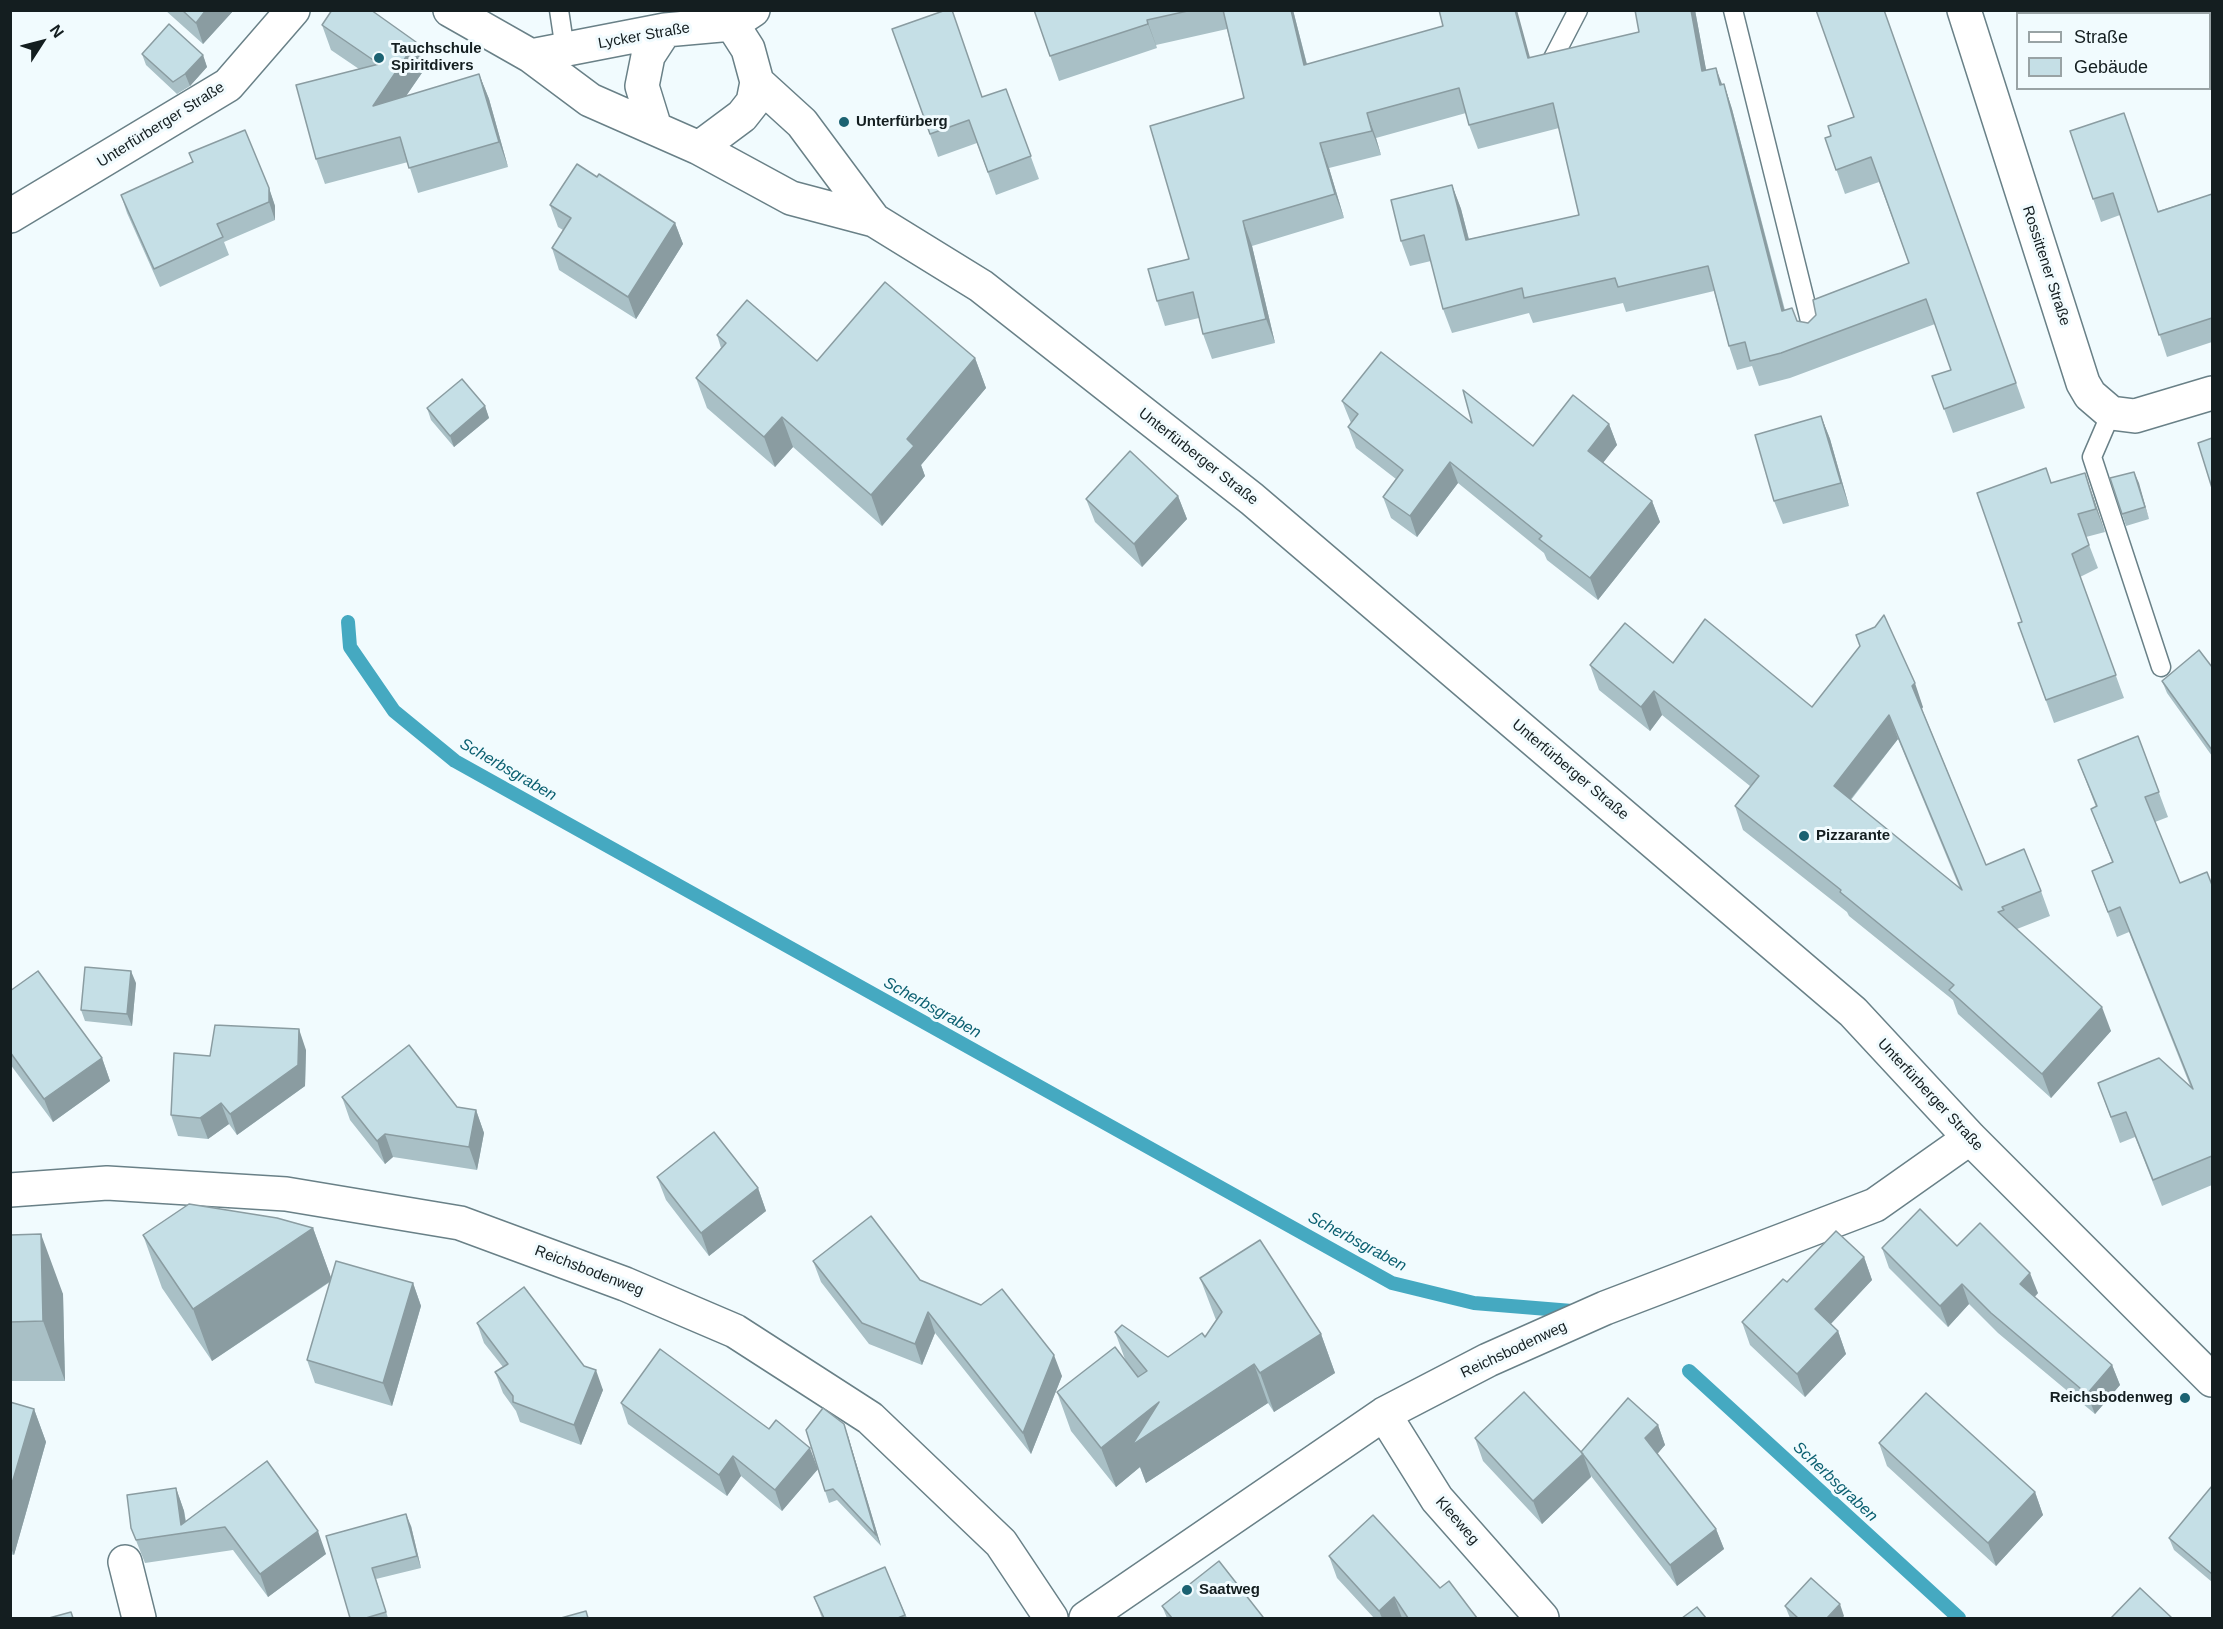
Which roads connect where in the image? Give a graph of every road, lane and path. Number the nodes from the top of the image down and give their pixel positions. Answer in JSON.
{"nodes":[{"id":1,"x":293,"y":10,"type":"edge"},
{"id":2,"x":450,"y":10,"type":"edge"},
{"id":3,"x":559,"y":10,"type":"edge"},
{"id":4,"x":1578,"y":10,"type":"edge"},
{"id":5,"x":1733,"y":10,"type":"edge"},
{"id":6,"x":1964,"y":10,"type":"edge"},
{"id":7,"x":742,"y":17,"type":"edge"},
{"id":8,"x":665,"y":30,"type":"junction"},
{"id":9,"x":565,"y":50,"type":"junction"},
{"id":10,"x":531,"y":56,"type":"junction"},
{"id":11,"x":1550,"y":66,"type":"edge"},
{"id":12,"x":758,"y":82,"type":"junction"},
{"id":13,"x":655,"y":129,"type":"junction"},
{"id":14,"x":699,"y":148,"type":"junction"},
{"id":15,"x":10,"y":216,"type":"edge"},
{"id":16,"x":874,"y":220,"type":"junction"},
{"id":17,"x":1814,"y":337,"type":"edge"},
{"id":18,"x":2212,"y":393,"type":"edge"},
{"id":19,"x":2111,"y":413,"type":"junction"},
{"id":20,"x":2161,"y":667,"type":"dead end"},
{"id":21,"x":1970,"y":1138,"type":"junction"},
{"id":22,"x":10,"y":1190,"type":"edge"},
{"id":23,"x":2212,"y":1380,"type":"edge"},
{"id":24,"x":1384,"y":1414,"type":"junction"},
{"id":25,"x":124,"y":1562,"type":"dead end"},
{"id":26,"x":139,"y":1618,"type":"edge"},
{"id":27,"x":1051,"y":1618,"type":"edge"},
{"id":28,"x":1086,"y":1618,"type":"edge"},
{"id":29,"x":1542,"y":1618,"type":"edge"}],
"edges":[{"from":1,"to":15,"type":"street","name":"Unterfürberger Straße"},
{"from":2,"to":10,"type":"street","name":"Unterfürberger Straße"},
{"from":3,"to":9,"type":"lane"},
{"from":4,"to":11,"type":"lane"},
{"from":5,"to":17,"type":"lane"},
{"from":6,"to":19,"type":"street","name":"Rossittener Straße"},
{"from":7,"to":8,"type":"street","name":"Lycker Straße"},
{"from":7,"to":12,"type":"street"},
{"from":8,"to":9,"type":"street","name":"Lycker Straße"},
{"from":8,"to":13,"type":"street"},
{"from":9,"to":10,"type":"street","name":"Lycker Straße"},
{"from":10,"to":13,"type":"street","name":"Unterfürberger Straße"},
{"from":12,"to":14,"type":"street"},
{"from":12,"to":16,"type":"street","name":"Unterfürberger Straße"},
{"from":13,"to":14,"type":"street","name":"Unterfürberger Straße"},
{"from":14,"to":16,"type":"street","name":"Unterfürberger Straße"},
{"from":16,"to":21,"type":"street","name":"Unterfürberger Straße"},
{"from":18,"to":19,"type":"street"},
{"from":19,"to":20,"type":"lane"},
{"from":21,"to":23,"type":"street","name":"Unterfürberger Straße"},
{"from":21,"to":24,"type":"street","name":"Reichsbodenweg"},
{"from":22,"to":27,"type":"street","name":"Reichsbodenweg"},
{"from":24,"to":28,"type":"street","name":"Reichsbodenweg"},
{"from":24,"to":29,"type":"street","name":"Kleeweg"},
{"from":25,"to":26,"type":"street"}]}
